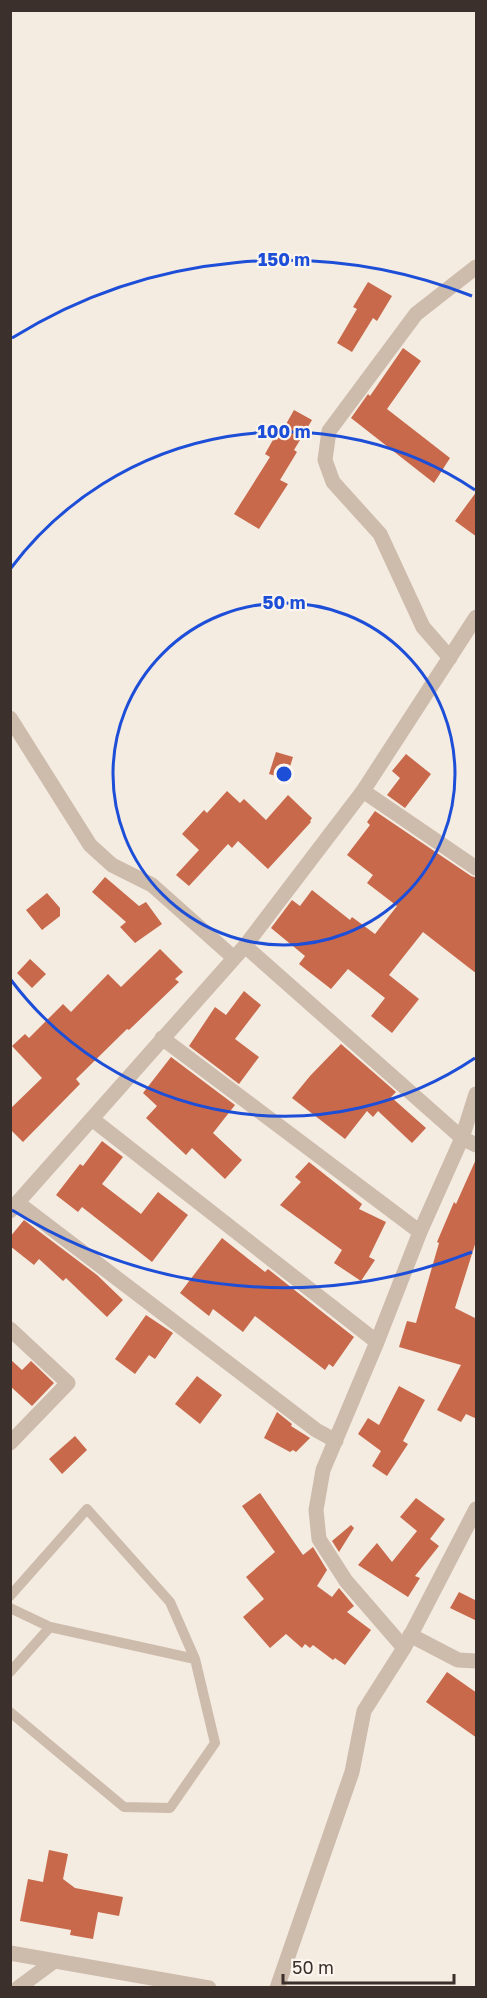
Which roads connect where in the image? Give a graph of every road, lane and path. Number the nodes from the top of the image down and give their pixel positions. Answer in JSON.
{"nodes":[{"id":1,"x":477,"y":267,"type":"edge"},
{"id":2,"x":477,"y":617,"type":"edge"},
{"id":3,"x":450,"y":658,"type":"junction"},
{"id":4,"x":10,"y":718,"type":"edge"},
{"id":5,"x":363,"y":791,"type":"junction"},
{"id":6,"x":477,"y":868,"type":"edge"},
{"id":7,"x":244,"y":946,"type":"junction"},
{"id":8,"x":234,"y":958,"type":"junction"},
{"id":9,"x":162,"y":1038,"type":"junction"},
{"id":10,"x":477,"y":1094,"type":"edge"},
{"id":11,"x":93,"y":1119,"type":"junction"},
{"id":12,"x":462,"y":1138,"type":"junction"},
{"id":13,"x":477,"y":1144,"type":"edge"},
{"id":14,"x":14,"y":1207,"type":"edge"},
{"id":15,"x":420,"y":1232,"type":"junction"},
{"id":16,"x":10,"y":1329,"type":"edge"},
{"id":17,"x":377,"y":1342,"type":"junction"},
{"id":18,"x":336,"y":1441,"type":"junction"},
{"id":19,"x":10,"y":1443,"type":"edge"},
{"id":20,"x":477,"y":1509,"type":"edge"},
{"id":21,"x":10,"y":1596,"type":"edge"},
{"id":22,"x":10,"y":1608,"type":"edge"},
{"id":23,"x":50,"y":1627,"type":"junction"},
{"id":24,"x":407,"y":1642,"type":"junction"},
{"id":25,"x":195,"y":1659,"type":"junction"},
{"id":26,"x":477,"y":1661,"type":"edge"},
{"id":27,"x":10,"y":1672,"type":"edge"},
{"id":28,"x":10,"y":1712,"type":"edge"},
{"id":29,"x":10,"y":1953,"type":"edge"},
{"id":30,"x":53,"y":1962,"type":"junction"},
{"id":31,"x":18,"y":1988,"type":"edge"},
{"id":32,"x":209,"y":1988,"type":"edge"},
{"id":33,"x":277,"y":1988,"type":"edge"}],
"edges":[{"from":1,"to":3,"type":"street"},
{"from":2,"to":3,"type":"street"},
{"from":3,"to":5,"type":"street"},
{"from":4,"to":8,"type":"street"},
{"from":5,"to":6,"type":"street"},
{"from":5,"to":7,"type":"street"},
{"from":7,"to":8,"type":"street"},
{"from":7,"to":12,"type":"street"},
{"from":8,"to":9,"type":"street"},
{"from":9,"to":11,"type":"street"},
{"from":9,"to":15,"type":"street"},
{"from":10,"to":12,"type":"street"},
{"from":11,"to":14,"type":"street"},
{"from":11,"to":17,"type":"street"},
{"from":12,"to":13,"type":"street"},
{"from":12,"to":15,"type":"street"},
{"from":14,"to":18,"type":"street"},
{"from":15,"to":17,"type":"street"},
{"from":16,"to":19,"type":"street"},
{"from":17,"to":18,"type":"street"},
{"from":18,"to":24,"type":"street"},
{"from":20,"to":24,"type":"street"},
{"from":21,"to":25,"type":"lane"},
{"from":22,"to":23,"type":"lane"},
{"from":23,"to":25,"type":"lane"},
{"from":23,"to":27,"type":"lane"},
{"from":24,"to":26,"type":"street"},
{"from":24,"to":33,"type":"street"},
{"from":25,"to":28,"type":"lane"},
{"from":29,"to":30,"type":"street"},
{"from":30,"to":31,"type":"street"},
{"from":30,"to":32,"type":"street"}]}
